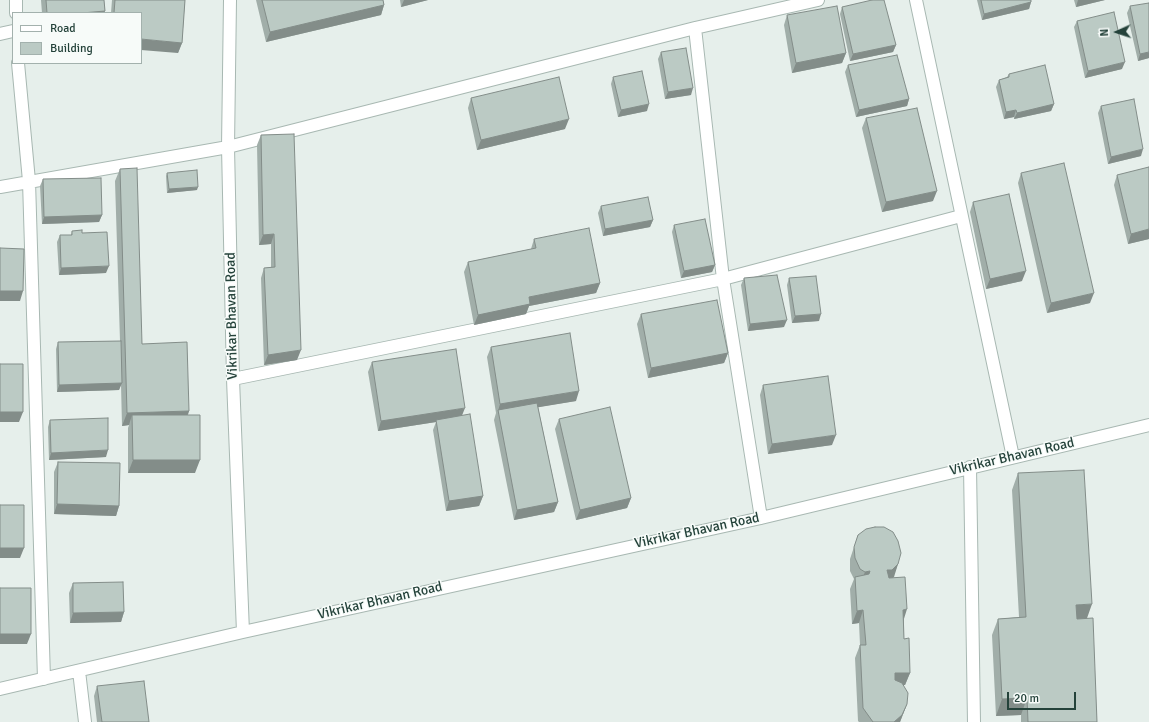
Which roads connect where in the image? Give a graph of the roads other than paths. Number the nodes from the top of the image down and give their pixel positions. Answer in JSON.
{"nodes":[{"id":1,"x":16,"y":0,"type":"edge"},
{"id":2,"x":230,"y":0,"type":"edge"},
{"id":3,"x":818,"y":0,"type":"edge"},
{"id":4,"x":916,"y":0,"type":"edge"},
{"id":5,"x":16,"y":12,"type":"edge"},
{"id":6,"x":695,"y":28,"type":"junction"},
{"id":7,"x":12,"y":31,"type":"edge"},
{"id":8,"x":0,"y":34,"type":"edge"},
{"id":9,"x":18,"y":64,"type":"edge"},
{"id":10,"x":228,"y":147,"type":"junction"},
{"id":11,"x":29,"y":181,"type":"junction"},
{"id":12,"x":0,"y":187,"type":"edge"},
{"id":13,"x":961,"y":216,"type":"junction"},
{"id":14,"x":723,"y":279,"type":"junction"},
{"id":15,"x":233,"y":379,"type":"junction"},
{"id":16,"x":1149,"y":426,"type":"edge"},
{"id":17,"x":1013,"y":457,"type":"junction"},
{"id":18,"x":970,"y":467,"type":"junction"},
{"id":19,"x":761,"y":518,"type":"junction"},
{"id":20,"x":243,"y":632,"type":"junction"},
{"id":21,"x":79,"y":671,"type":"junction"},
{"id":22,"x":44,"y":679,"type":"junction"},
{"id":23,"x":0,"y":689,"type":"edge"},
{"id":24,"x":85,"y":722,"type":"edge"},
{"id":25,"x":974,"y":722,"type":"edge"}],
"edges":[{"from":1,"to":5,"type":"street"},
{"from":2,"to":10,"type":"street","name":"Vikrikar Bhavan Road"},
{"from":3,"to":6,"type":"street"},
{"from":4,"to":13,"type":"street"},
{"from":6,"to":10,"type":"street"},
{"from":6,"to":14,"type":"street"},
{"from":7,"to":8,"type":"street"},
{"from":9,"to":11,"type":"street"},
{"from":10,"to":11,"type":"street"},
{"from":10,"to":15,"type":"street","name":"Vikrikar Bhavan Road"},
{"from":11,"to":12,"type":"street"},
{"from":11,"to":22,"type":"street"},
{"from":13,"to":14,"type":"street"},
{"from":13,"to":17,"type":"street"},
{"from":14,"to":15,"type":"street"},
{"from":14,"to":19,"type":"street"},
{"from":15,"to":20,"type":"street","name":"Vikrikar Bhavan Road"},
{"from":16,"to":17,"type":"street","name":"Vikrikar Bhavan Road"},
{"from":17,"to":18,"type":"street","name":"Vikrikar Bhavan Road"},
{"from":18,"to":19,"type":"street","name":"Vikrikar Bhavan Road"},
{"from":18,"to":25,"type":"street"},
{"from":19,"to":20,"type":"street","name":"Vikrikar Bhavan Road"},
{"from":20,"to":21,"type":"street","name":"Vikrikar Bhavan Road"},
{"from":21,"to":22,"type":"street","name":"Vikrikar Bhavan Road"},
{"from":21,"to":24,"type":"street"},
{"from":22,"to":23,"type":"street","name":"Vikrikar Bhavan Road"}]}
